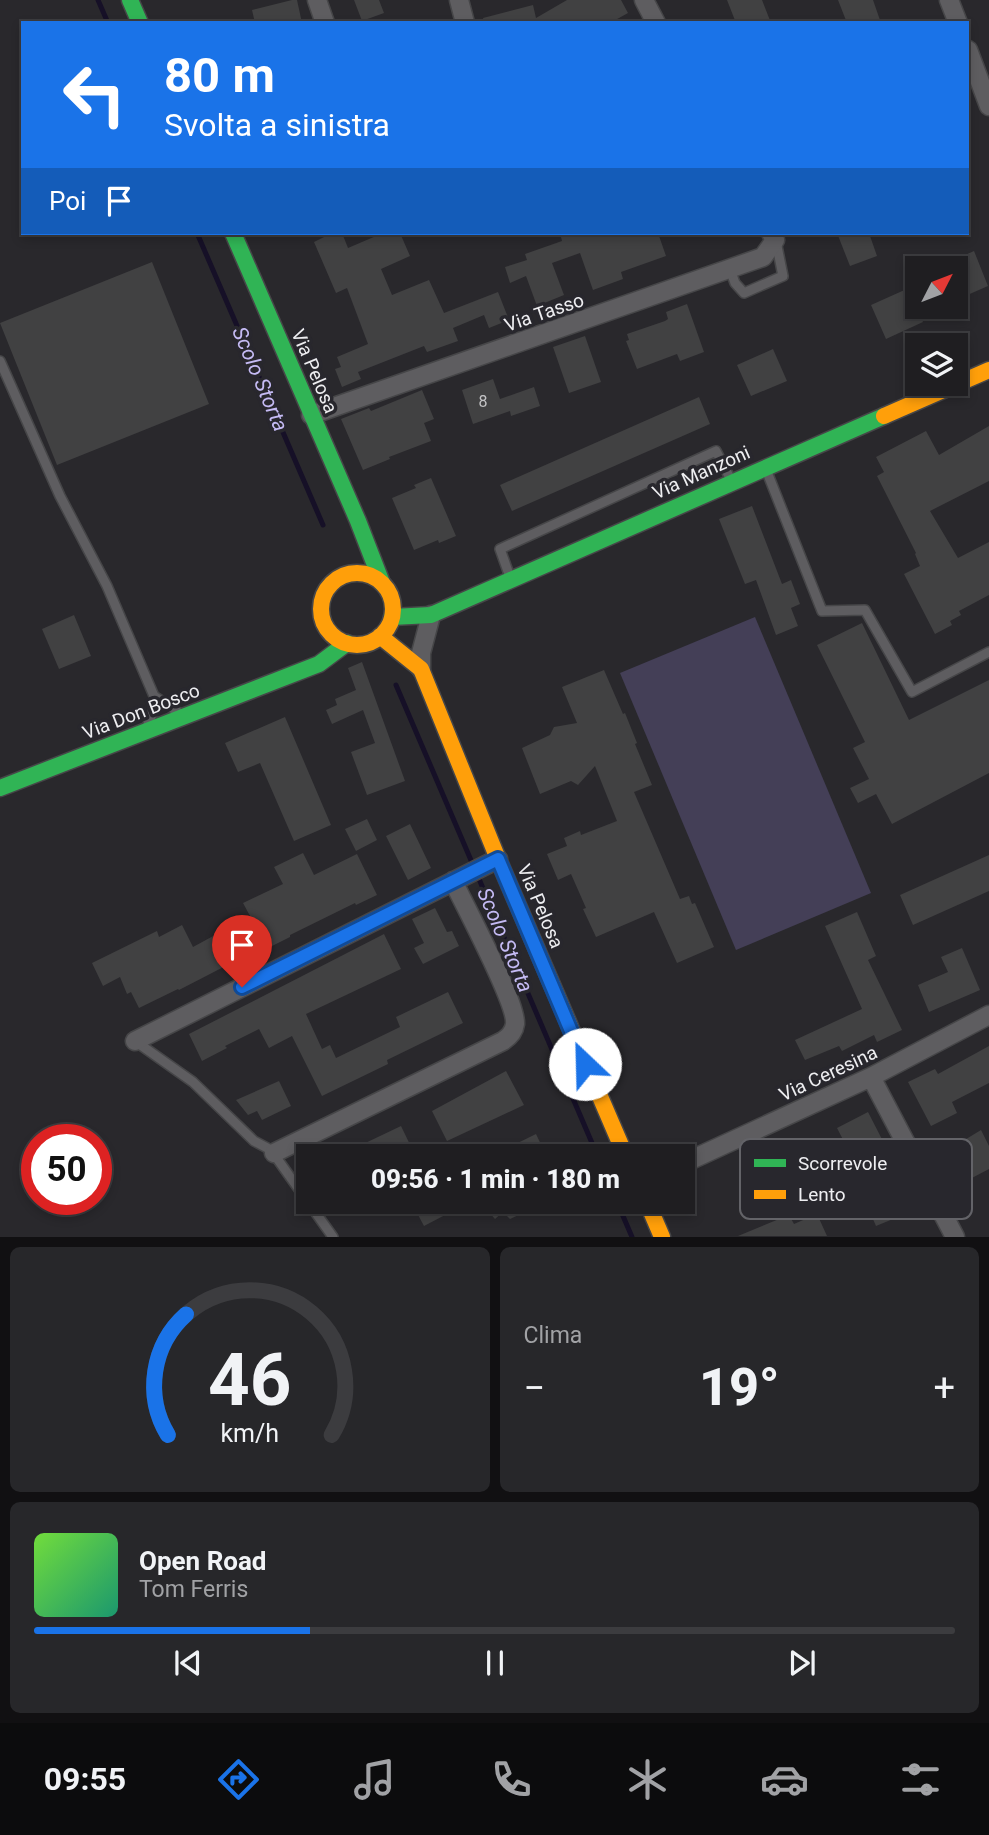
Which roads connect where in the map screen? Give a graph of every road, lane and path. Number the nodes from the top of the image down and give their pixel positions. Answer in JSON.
{"nodes":[{"id":1,"x":130,"y":0,"type":"edge"},
{"id":2,"x":317,"y":0,"type":"edge"},
{"id":3,"x":459,"y":0,"type":"edge"},
{"id":4,"x":644,"y":0,"type":"edge"},
{"id":5,"x":949,"y":0,"type":"edge"},
{"id":6,"x":139,"y":21,"type":"edge"},
{"id":7,"x":323,"y":21,"type":"edge"},
{"id":8,"x":464,"y":21,"type":"edge"},
{"id":9,"x":655,"y":21,"type":"edge"},
{"id":10,"x":957,"y":21,"type":"edge"},
{"id":11,"x":969,"y":56,"type":"edge"},
{"id":12,"x":989,"y":106,"type":"edge"},
{"id":13,"x":234,"y":235,"type":"edge"},
{"id":14,"x":773,"y":236,"type":"edge"},
{"id":15,"x":730,"y":269,"type":"junction"},
{"id":16,"x":0,"y":361,"type":"edge"},
{"id":17,"x":989,"y":370,"type":"edge"},
{"id":18,"x":311,"y":415,"type":"junction"},
{"id":19,"x":765,"y":467,"type":"junction"},
{"id":20,"x":732,"y":482,"type":"junction"},
{"id":21,"x":359,"y":526,"type":"junction"},
{"id":22,"x":342,"y":576,"type":"junction"},
{"id":23,"x":510,"y":579,"type":"junction"},
{"id":24,"x":382,"y":583,"type":"junction"},
{"id":25,"x":431,"y":615,"type":"junction"},
{"id":26,"x":391,"y":617,"type":"junction"},
{"id":27,"x":323,"y":620,"type":"junction"},
{"id":28,"x":380,"y":636,"type":"junction"},
{"id":29,"x":347,"y":643,"type":"junction"},
{"id":30,"x":989,"y":652,"type":"edge"},
{"id":31,"x":421,"y":669,"type":"junction"},
{"id":32,"x":296,"y":673,"type":"junction"},
{"id":33,"x":154,"y":696,"type":"junction"},
{"id":34,"x":187,"y":716,"type":"junction"},
{"id":35,"x":142,"y":733,"type":"junction"},
{"id":36,"x":0,"y":788,"type":"edge"},
{"id":37,"x":475,"y":870,"type":"junction"},
{"id":38,"x":989,"y":1015,"type":"edge"},
{"id":39,"x":135,"y":1041,"type":"joint"},
{"id":40,"x":871,"y":1077,"type":"junction"},
{"id":41,"x":904,"y":1139,"type":"edge"},
{"id":42,"x":619,"y":1144,"type":"edge"},
{"id":43,"x":274,"y":1153,"type":"junction"},
{"id":44,"x":695,"y":1158,"type":"edge"},
{"id":45,"x":296,"y":1185,"type":"edge"},
{"id":46,"x":317,"y":1214,"type":"edge"},
{"id":47,"x":652,"y":1214,"type":"edge"},
{"id":48,"x":946,"y":1219,"type":"edge"},
{"id":49,"x":333,"y":1237,"type":"edge"},
{"id":50,"x":662,"y":1237,"type":"edge"},
{"id":51,"x":955,"y":1237,"type":"edge"}],
"edges":[{"from":1,"to":6,"type":"main road"},
{"from":2,"to":7,"type":"street"},
{"from":3,"to":8,"type":"street"},
{"from":4,"to":9,"type":"street"},
{"from":5,"to":10,"type":"street"},
{"from":11,"to":12,"type":"street"},
{"from":13,"to":18,"type":"main road","name":"Via Pelosa"},
{"from":14,"to":15,"type":"street","name":"Via Tasso"},
{"from":14,"to":15,"type":"lane"},
{"from":15,"to":18,"type":"street","name":"Via Tasso"},
{"from":16,"to":33,"type":"lane"},
{"from":17,"to":19,"type":"main road","name":"Via Manzoni"},
{"from":18,"to":21,"type":"main road","name":"Via Pelosa"},
{"from":19,"to":20,"type":"main road","name":"Via Manzoni"},
{"from":19,"to":30,"type":"lane"},
{"from":20,"to":23,"type":"main road","name":"Via Manzoni"},
{"from":20,"to":23,"type":"lane"},
{"from":21,"to":22,"type":"main road"},
{"from":21,"to":24,"type":"main road","name":"Via Pelosa"},
{"from":22,"to":24,"type":"main road"},
{"from":22,"to":27,"type":"main road"},
{"from":23,"to":25,"type":"main road","name":"Via Manzoni"},
{"from":24,"to":26,"type":"main road"},
{"from":25,"to":26,"type":"main road"},
{"from":25,"to":31,"type":"street"},
{"from":26,"to":28,"type":"main road"},
{"from":27,"to":29,"type":"main road"},
{"from":27,"to":32,"type":"main road"},
{"from":28,"to":29,"type":"main road"},
{"from":28,"to":31,"type":"main road"},
{"from":29,"to":32,"type":"main road","name":"Via Don Bosco"},
{"from":31,"to":37,"type":"main road","name":"Via Pelosa"},
{"from":32,"to":34,"type":"main road","name":"Via Don Bosco"},
{"from":33,"to":34,"type":"lane"},
{"from":33,"to":35,"type":"lane"},
{"from":34,"to":35,"type":"main road","name":"Via Don Bosco"},
{"from":35,"to":36,"type":"main road","name":"Via Don Bosco"},
{"from":37,"to":39,"type":"street"},
{"from":37,"to":42,"type":"main road","name":"Via Pelosa"},
{"from":37,"to":43,"type":"street"},
{"from":38,"to":40,"type":"street","name":"Via Ceresina"},
{"from":39,"to":43,"type":"lane"},
{"from":40,"to":41,"type":"street"},
{"from":40,"to":44,"type":"street","name":"Via Ceresina"},
{"from":43,"to":45,"type":"lane"},
{"from":46,"to":49,"type":"lane"},
{"from":47,"to":50,"type":"main road"},
{"from":48,"to":51,"type":"street"}]}
